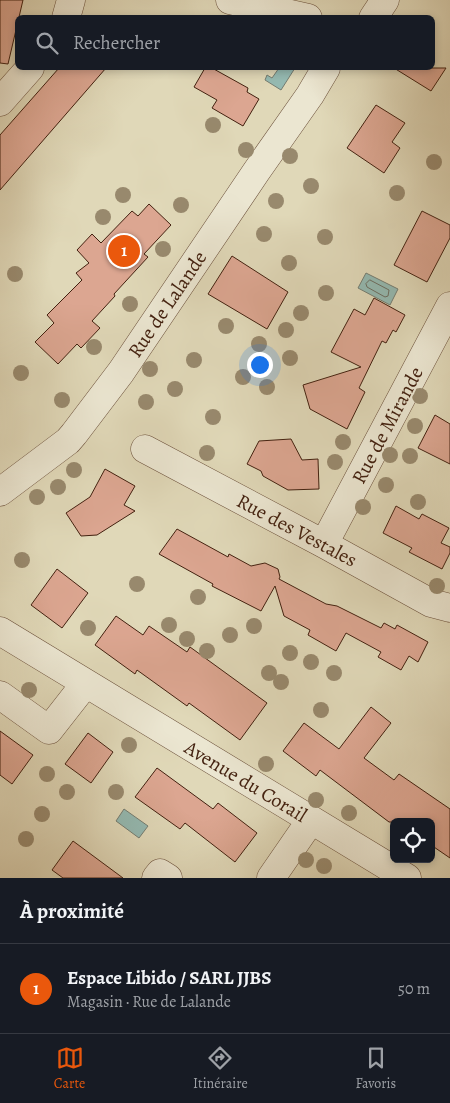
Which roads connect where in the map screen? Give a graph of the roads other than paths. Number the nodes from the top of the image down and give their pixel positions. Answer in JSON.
{"nodes":[{"id":1,"x":71,"y":0,"type":"edge"},
{"id":2,"x":230,"y":0,"type":"edge"},
{"id":3,"x":364,"y":0,"type":"edge"},
{"id":4,"x":385,"y":0,"type":"edge"},
{"id":5,"x":67,"y":15,"type":"edge"},
{"id":6,"x":295,"y":15,"type":"edge"},
{"id":7,"x":356,"y":15,"type":"edge"},
{"id":8,"x":375,"y":15,"type":"edge"},
{"id":9,"x":28,"y":70,"type":"edge"},
{"id":10,"x":325,"y":70,"type":"edge"},
{"id":11,"x":335,"y":70,"type":"edge"},
{"id":12,"x":310,"y":95,"type":"junction"},
{"id":13,"x":0,"y":102,"type":"edge"},
{"id":14,"x":450,"y":306,"type":"edge"},
{"id":15,"x":145,"y":450,"type":"dead end"},
{"id":16,"x":0,"y":492,"type":"edge"},
{"id":17,"x":324,"y":544,"type":"junction"},
{"id":18,"x":450,"y":608,"type":"edge"},
{"id":19,"x":0,"y":632,"type":"edge"},
{"id":20,"x":84,"y":684,"type":"junction"},
{"id":21,"x":0,"y":696,"type":"edge"},
{"id":22,"x":311,"y":820,"type":"junction"},
{"id":23,"x":156,"y":878,"type":"edge"},
{"id":24,"x":168,"y":878,"type":"edge"},
{"id":25,"x":271,"y":878,"type":"edge"},
{"id":26,"x":407,"y":878,"type":"edge"}],
"edges":[{"from":1,"to":5,"type":"street"},
{"from":2,"to":6,"type":"street"},
{"from":3,"to":7,"type":"street"},
{"from":4,"to":8,"type":"street"},
{"from":9,"to":13,"type":"street"},
{"from":10,"to":12,"type":"street","name":"Rue de Lalande"},
{"from":11,"to":12,"type":"street","name":"Rue de Lalande"},
{"from":12,"to":16,"type":"street","name":"Rue de Lalande"},
{"from":14,"to":17,"type":"street","name":"Rue de Mirande"},
{"from":15,"to":17,"type":"street","name":"Rue des Vestales"},
{"from":17,"to":18,"type":"street","name":"Rue des Vestales"},
{"from":19,"to":20,"type":"street","name":"Avenue du Corail"},
{"from":20,"to":21,"type":"street"},
{"from":20,"to":22,"type":"street","name":"Avenue du Corail"},
{"from":22,"to":25,"type":"street"},
{"from":22,"to":26,"type":"street","name":"Avenue du Corail"},
{"from":23,"to":24,"type":"street"}]}
